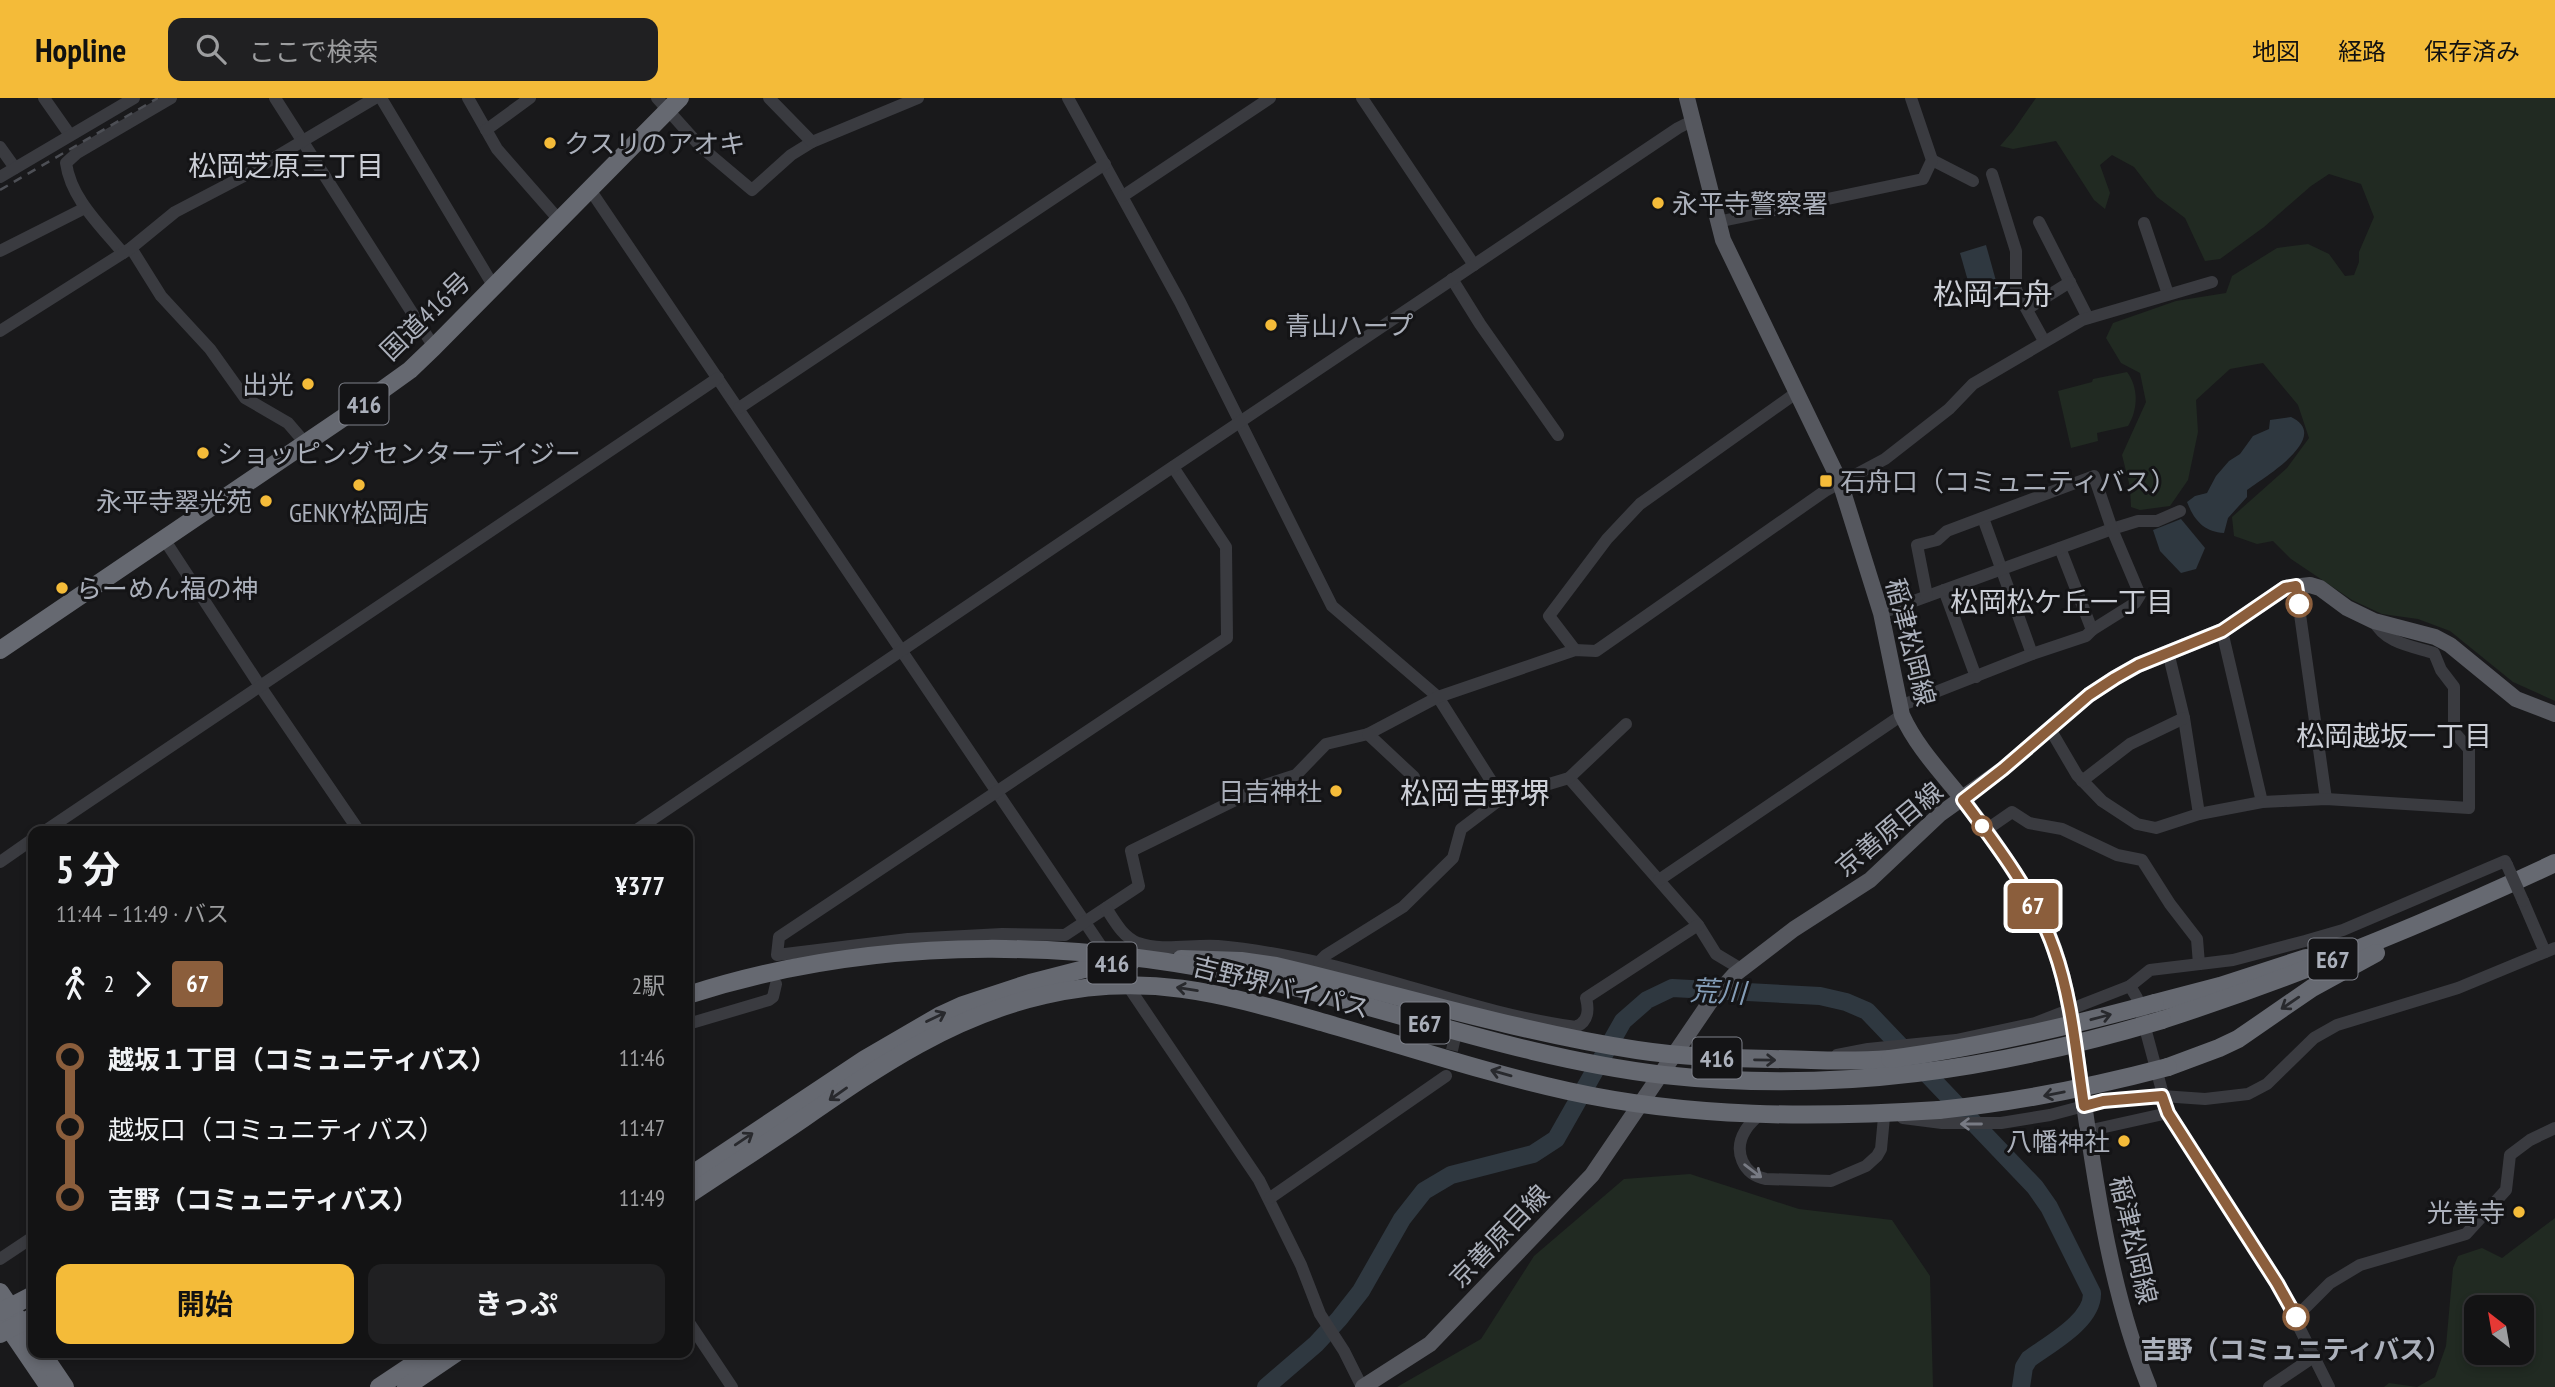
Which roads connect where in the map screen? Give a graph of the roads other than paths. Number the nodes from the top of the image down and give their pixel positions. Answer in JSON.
{"nodes":[{"id":1,"x":44,"y":98,"type":"edge"},
{"id":2,"x":171,"y":98,"type":"edge"},
{"id":3,"x":275,"y":98,"type":"edge"},
{"id":4,"x":375,"y":98,"type":"edge"},
{"id":5,"x":381,"y":98,"type":"edge"},
{"id":6,"x":468,"y":98,"type":"edge"},
{"id":7,"x":530,"y":98,"type":"edge"},
{"id":8,"x":680,"y":98,"type":"edge"},
{"id":9,"x":918,"y":98,"type":"edge"},
{"id":10,"x":1068,"y":98,"type":"edge"},
{"id":11,"x":1270,"y":98,"type":"edge"},
{"id":12,"x":1362,"y":98,"type":"edge"},
{"id":13,"x":1687,"y":98,"type":"edge"},
{"id":14,"x":1911,"y":98,"type":"edge"},
{"id":15,"x":129,"y":99,"type":"edge"},
{"id":16,"x":775,"y":100,"type":"edge"},
{"id":17,"x":899,"y":102,"type":"edge"},
{"id":18,"x":662,"y":105,"type":"edge"},
{"id":19,"x":1692,"y":121,"type":"junction"},
{"id":20,"x":486,"y":130,"type":"junction"},
{"id":21,"x":70,"y":135,"type":"junction"},
{"id":22,"x":301,"y":141,"type":"junction"},
{"id":23,"x":812,"y":142,"type":"junction"},
{"id":24,"x":0,"y":147,"type":"edge"},
{"id":25,"x":1932,"y":160,"type":"junction"},
{"id":26,"x":1105,"y":164,"type":"junction"},
{"id":27,"x":15,"y":168,"type":"junction"},
{"id":28,"x":1992,"y":174,"type":"dead end"},
{"id":29,"x":0,"y":177,"type":"edge"},
{"id":30,"x":1973,"y":181,"type":"dead end"},
{"id":31,"x":591,"y":191,"type":"junction"},
{"id":32,"x":1123,"y":196,"type":"junction"},
{"id":33,"x":85,"y":208,"type":"junction"},
{"id":34,"x":560,"y":221,"type":"junction"},
{"id":35,"x":1717,"y":222,"type":"junction"},
{"id":36,"x":2039,"y":222,"type":"dead end"},
{"id":37,"x":2144,"y":223,"type":"dead end"},
{"id":38,"x":127,"y":250,"type":"junction"},
{"id":39,"x":0,"y":251,"type":"edge"},
{"id":40,"x":1474,"y":265,"type":"junction"},
{"id":41,"x":1452,"y":279,"type":"junction"},
{"id":42,"x":2070,"y":282,"type":"junction"},
{"id":43,"x":2212,"y":282,"type":"dead end"},
{"id":44,"x":494,"y":287,"type":"junction"},
{"id":45,"x":2168,"y":294,"type":"junction"},
{"id":46,"x":2027,"y":309,"type":"junction"},
{"id":47,"x":2088,"y":318,"type":"junction"},
{"id":48,"x":0,"y":331,"type":"edge"},
{"id":49,"x":2045,"y":341,"type":"junction"},
{"id":50,"x":434,"y":348,"type":"junction"},
{"id":51,"x":718,"y":378,"type":"junction"},
{"id":52,"x":1796,"y":393,"type":"junction"},
{"id":53,"x":739,"y":408,"type":"junction"},
{"id":54,"x":1239,"y":423,"type":"junction"},
{"id":55,"x":1558,"y":435,"type":"dead end"},
{"id":56,"x":306,"y":444,"type":"junction"},
{"id":57,"x":1174,"y":467,"type":"junction"},
{"id":58,"x":1840,"y":482,"type":"junction"},
{"id":59,"x":2180,"y":511,"type":"dead end"},
{"id":60,"x":1983,"y":518,"type":"junction"},
{"id":61,"x":2112,"y":529,"type":"junction"},
{"id":62,"x":164,"y":539,"type":"junction"},
{"id":63,"x":2060,"y":548,"type":"junction"},
{"id":64,"x":2001,"y":569,"type":"junction"},
{"id":65,"x":2296,"y":586,"type":"junction"},
{"id":66,"x":1944,"y":590,"type":"junction"},
{"id":67,"x":1927,"y":596,"type":"junction"},
{"id":68,"x":1881,"y":612,"type":"junction"},
{"id":69,"x":2374,"y":621,"type":"junction"},
{"id":70,"x":2092,"y":630,"type":"junction"},
{"id":71,"x":2222,"y":631,"type":"junction"},
{"id":72,"x":902,"y":649,"type":"junction"},
{"id":73,"x":0,"y":650,"type":"edge"},
{"id":74,"x":1575,"y":650,"type":"junction"},
{"id":75,"x":2168,"y":652,"type":"junction"},
{"id":76,"x":2032,"y":654,"type":"junction"},
{"id":77,"x":1976,"y":677,"type":"junction"},
{"id":78,"x":260,"y":686,"type":"junction"},
{"id":79,"x":1438,"y":697,"type":"junction"},
{"id":80,"x":1901,"y":711,"type":"junction"},
{"id":81,"x":2555,"y":714,"type":"edge"},
{"id":82,"x":2184,"y":718,"type":"junction"},
{"id":83,"x":1626,"y":724,"type":"dead end"},
{"id":84,"x":2050,"y":729,"type":"junction"},
{"id":85,"x":1368,"y":734,"type":"junction"},
{"id":86,"x":1414,"y":777,"type":"dead end"},
{"id":87,"x":1569,"y":778,"type":"junction"},
{"id":88,"x":2082,"y":781,"type":"junction"},
{"id":89,"x":997,"y":792,"type":"junction"},
{"id":90,"x":1502,"y":798,"type":"junction"},
{"id":91,"x":2326,"y":799,"type":"junction"},
{"id":92,"x":1963,"y":800,"type":"junction"},
{"id":93,"x":2262,"y":802,"type":"junction"},
{"id":94,"x":2199,"y":814,"type":"junction"},
{"id":95,"x":52,"y":826,"type":"edge"},
{"id":96,"x":356,"y":826,"type":"edge"},
{"id":97,"x":642,"y":826,"type":"edge"},
{"id":98,"x":1986,"y":830,"type":"junction"},
{"id":99,"x":28,"y":842,"type":"edge"},
{"id":100,"x":0,"y":862,"type":"edge"},
{"id":101,"x":2555,"y":863,"type":"edge"},
{"id":102,"x":1659,"y":880,"type":"junction"},
{"id":103,"x":2500,"y":889,"type":"junction"},
{"id":104,"x":1106,"y":908,"type":"junction"},
{"id":105,"x":1084,"y":923,"type":"junction"},
{"id":106,"x":1698,"y":925,"type":"junction"},
{"id":107,"x":2550,"y":950,"type":"edge"},
{"id":108,"x":1319,"y":962,"type":"junction"},
{"id":109,"x":1111,"y":964,"type":"junction"},
{"id":110,"x":2199,"y":964,"type":"junction"},
{"id":111,"x":1741,"y":969,"type":"junction"},
{"id":112,"x":776,"y":984,"type":"dead end"},
{"id":113,"x":1125,"y":984,"type":"junction"},
{"id":114,"x":2130,"y":986,"type":"junction"},
{"id":115,"x":693,"y":994,"type":"edge"},
{"id":116,"x":2069,"y":1010,"type":"junction"},
{"id":117,"x":2159,"y":1011,"type":"junction"},
{"id":118,"x":693,"y":1023,"type":"edge"},
{"id":119,"x":1883,"y":1053,"type":"junction"},
{"id":120,"x":1673,"y":1054,"type":"junction"},
{"id":121,"x":1446,"y":1076,"type":"tunnel mouth"},
{"id":122,"x":2162,"y":1096,"type":"junction"},
{"id":123,"x":1639,"y":1104,"type":"junction"},
{"id":124,"x":2084,"y":1106,"type":"junction"},
{"id":125,"x":2168,"y":1113,"type":"junction"},
{"id":126,"x":1844,"y":1114,"type":"junction"},
{"id":127,"x":1759,"y":1115,"type":"junction"},
{"id":128,"x":1941,"y":1116,"type":"junction"},
{"id":129,"x":1884,"y":1117,"type":"junction"},
{"id":130,"x":2555,"y":1128,"type":"edge"},
{"id":131,"x":2088,"y":1130,"type":"junction"},
{"id":132,"x":693,"y":1174,"type":"edge"},
{"id":133,"x":693,"y":1192,"type":"edge"},
{"id":134,"x":1270,"y":1198,"type":"junction"},
{"id":135,"x":28,"y":1240,"type":"edge"},
{"id":136,"x":0,"y":1259,"type":"edge"},
{"id":137,"x":0,"y":1292,"type":"edge"},
{"id":138,"x":28,"y":1298,"type":"edge"},
{"id":139,"x":0,"y":1314,"type":"edge"},
{"id":140,"x":2296,"y":1317,"type":"junction"},
{"id":141,"x":28,"y":1320,"type":"edge"},
{"id":142,"x":693,"y":1328,"type":"edge"},
{"id":143,"x":0,"y":1334,"type":"edge"},
{"id":144,"x":28,"y":1334,"type":"edge"},
{"id":145,"x":28,"y":1356,"type":"edge"},
{"id":146,"x":2315,"y":1356,"type":"junction"},
{"id":147,"x":30,"y":1358,"type":"edge"},
{"id":148,"x":45,"y":1358,"type":"edge"},
{"id":149,"x":422,"y":1358,"type":"edge"},
{"id":150,"x":449,"y":1358,"type":"edge"},
{"id":151,"x":49,"y":1387,"type":"edge"},
{"id":152,"x":65,"y":1387,"type":"edge"},
{"id":153,"x":379,"y":1387,"type":"edge"},
{"id":154,"x":406,"y":1387,"type":"edge"},
{"id":155,"x":732,"y":1387,"type":"edge"},
{"id":156,"x":1363,"y":1387,"type":"edge"},
{"id":157,"x":2149,"y":1387,"type":"edge"},
{"id":158,"x":2269,"y":1387,"type":"edge"},
{"id":159,"x":2329,"y":1387,"type":"edge"}],
"edges":[{"from":1,"to":21,"type":"street"},
{"from":2,"to":33,"type":"street"},
{"from":3,"to":22,"type":"street"},
{"from":4,"to":22,"type":"street"},
{"from":5,"to":44,"type":"street"},
{"from":6,"to":20,"type":"street"},
{"from":7,"to":20,"type":"street"},
{"from":8,"to":18,"type":"highway","name":"国道416号","number":"416"},
{"from":9,"to":17,"type":"street"},
{"from":10,"to":26,"type":"street"},
{"from":11,"to":32,"type":"street"},
{"from":12,"to":40,"type":"street"},
{"from":13,"to":19,"type":"main road","name":"稲津松岡線"},
{"from":14,"to":25,"type":"street"},
{"from":15,"to":21,"type":"street"},
{"from":16,"to":23,"type":"street"},
{"from":17,"to":23,"type":"street"},
{"from":18,"to":23,"type":"street"},
{"from":18,"to":31,"type":"highway","name":"国道416号","number":"416"},
{"from":19,"to":35,"type":"main road","name":"稲津松岡線"},
{"from":19,"to":40,"type":"street"},
{"from":20,"to":34,"type":"street"},
{"from":21,"to":27,"type":"street"},
{"from":22,"to":38,"type":"street"},
{"from":22,"to":50,"type":"street"},
{"from":24,"to":27,"type":"street"},
{"from":25,"to":30,"type":"street"},
{"from":25,"to":35,"type":"street"},
{"from":26,"to":32,"type":"street"},
{"from":26,"to":53,"type":"street"},
{"from":27,"to":29,"type":"street"},
{"from":28,"to":46,"type":"street"},
{"from":31,"to":34,"type":"highway","name":"国道416号","number":"416"},
{"from":31,"to":51,"type":"street"},
{"from":32,"to":54,"type":"street"},
{"from":33,"to":38,"type":"street"},
{"from":33,"to":39,"type":"street"},
{"from":34,"to":44,"type":"highway","name":"国道416号","number":"416"},
{"from":35,"to":52,"type":"main road","name":"稲津松岡線"},
{"from":36,"to":42,"type":"street"},
{"from":37,"to":45,"type":"street"},
{"from":38,"to":48,"type":"street"},
{"from":38,"to":56,"type":"street"},
{"from":40,"to":41,"type":"street"},
{"from":41,"to":54,"type":"street"},
{"from":41,"to":55,"type":"street"},
{"from":42,"to":46,"type":"street"},
{"from":42,"to":47,"type":"street"},
{"from":43,"to":45,"type":"street"},
{"from":44,"to":50,"type":"highway","name":"国道416号","number":"416"},
{"from":45,"to":47,"type":"street"},
{"from":46,"to":49,"type":"street"},
{"from":47,"to":49,"type":"street"},
{"from":49,"to":58,"type":"street"},
{"from":50,"to":56,"type":"highway","name":"国道416号","number":"416"},
{"from":51,"to":53,"type":"street"},
{"from":51,"to":78,"type":"street"},
{"from":52,"to":58,"type":"main road","name":"稲津松岡線"},
{"from":52,"to":74,"type":"street"},
{"from":53,"to":72,"type":"street"},
{"from":54,"to":57,"type":"street"},
{"from":54,"to":79,"type":"street"},
{"from":56,"to":62,"type":"highway","name":"国道416号","number":"416"},
{"from":57,"to":72,"type":"street"},
{"from":57,"to":89,"type":"street"},
{"from":58,"to":68,"type":"main road","name":"稲津松岡線"},
{"from":58,"to":74,"type":"street"},
{"from":59,"to":61,"type":"street"},
{"from":60,"to":61,"type":"street"},
{"from":60,"to":64,"type":"street"},
{"from":60,"to":67,"type":"street"},
{"from":61,"to":63,"type":"street"},
{"from":61,"to":70,"type":"street"},
{"from":62,"to":73,"type":"highway","name":"国道416号","number":"416"},
{"from":62,"to":78,"type":"street"},
{"from":63,"to":64,"type":"street"},
{"from":63,"to":70,"type":"street"},
{"from":64,"to":66,"type":"street"},
{"from":64,"to":76,"type":"street"},
{"from":65,"to":69,"type":"main road"},
{"from":65,"to":71,"type":"main road","name":"京善原目線"},
{"from":65,"to":91,"type":"street"},
{"from":66,"to":67,"type":"street"},
{"from":66,"to":77,"type":"street"},
{"from":67,"to":68,"type":"street"},
{"from":68,"to":80,"type":"main road","name":"稲津松岡線"},
{"from":69,"to":81,"type":"main road"},
{"from":69,"to":91,"type":"street"},
{"from":70,"to":76,"type":"street"},
{"from":71,"to":75,"type":"main road","name":"京善原目線"},
{"from":71,"to":93,"type":"street"},
{"from":72,"to":89,"type":"street"},
{"from":72,"to":97,"type":"street"},
{"from":74,"to":79,"type":"street"},
{"from":75,"to":82,"type":"street"},
{"from":75,"to":84,"type":"main road","name":"京善原目線"},
{"from":76,"to":77,"type":"street"},
{"from":77,"to":80,"type":"street"},
{"from":78,"to":95,"type":"street"},
{"from":78,"to":96,"type":"street"},
{"from":79,"to":85,"type":"street"},
{"from":79,"to":90,"type":"street"},
{"from":80,"to":92,"type":"main road","name":"稲津松岡線"},
{"from":80,"to":102,"type":"street"},
{"from":82,"to":88,"type":"street"},
{"from":82,"to":94,"type":"street"},
{"from":83,"to":87,"type":"street"},
{"from":84,"to":88,"type":"street"},
{"from":84,"to":92,"type":"main road","name":"京善原目線"},
{"from":85,"to":86,"type":"street"},
{"from":85,"to":104,"type":"street"},
{"from":87,"to":90,"type":"street"},
{"from":87,"to":102,"type":"street"},
{"from":88,"to":94,"type":"street"},
{"from":89,"to":105,"type":"street"},
{"from":89,"to":105,"type":"street"},
{"from":90,"to":108,"type":"street"},
{"from":91,"to":93,"type":"street"},
{"from":92,"to":98,"type":"main road","name":"稲津松岡線"},
{"from":92,"to":111,"type":"main road","name":"京善原目線"},
{"from":93,"to":94,"type":"street"},
{"from":98,"to":110,"type":"street"},
{"from":98,"to":116,"type":"main road","name":"稲津松岡線"},
{"from":99,"to":100,"type":"street"},
{"from":101,"to":103,"type":"highway"},
{"from":102,"to":106,"type":"street"},
{"from":103,"to":117,"type":"highway"},
{"from":103,"to":128,"type":"highway","name":"吉野堺バイパス","one_way":true,"bridge":true},
{"from":104,"to":105,"type":"street"},
{"from":104,"to":108,"type":"street"},
{"from":105,"to":109,"type":"street"},
{"from":106,"to":108,"type":"street"},
{"from":106,"to":111,"type":"street"},
{"from":107,"to":110,"type":"street","bridge":true},
{"from":107,"to":122,"type":"street"},
{"from":109,"to":113,"type":"street"},
{"from":109,"to":120,"type":"highway","name":"吉野堺バイパス","number":"416"},
{"from":132,"to":109,"type":"highway","name":"吉野堺バイパス","number":"416","one_way":true},
{"from":110,"to":114,"type":"street"},
{"from":111,"to":120,"type":"main road","name":"京善原目線"},
{"from":112,"to":118,"type":"street"},
{"from":123,"to":113,"type":"highway","name":"吉野堺バイパス","number":"416","one_way":true},
{"from":113,"to":133,"type":"highway","name":"吉野堺バイパス","number":"416","one_way":true},
{"from":113,"to":134,"type":"street"},
{"from":114,"to":116,"type":"street"},
{"from":114,"to":122,"type":"street"},
{"from":115,"to":117,"type":"highway","number":"E67","bridge":true},
{"from":116,"to":119,"type":"street"},
{"from":116,"to":124,"type":"main road","name":"稲津松岡線"},
{"from":119,"to":117,"type":"highway","name":"吉野堺バイパス","one_way":true,"bridge":true},
{"from":120,"to":119,"type":"highway","name":"吉野堺バイパス","number":"416","one_way":true},
{"from":120,"to":123,"type":"main road","name":"京善原目線"},
{"from":121,"to":134,"type":"street"},
{"from":122,"to":124,"type":"street"},
{"from":122,"to":125,"type":"street"},
{"from":123,"to":127,"type":"highway","name":"吉野堺バイパス","number":"416"},
{"from":123,"to":156,"type":"main road","name":"京善原目線"},
{"from":124,"to":128,"type":"street","one_way":true},
{"from":124,"to":131,"type":"main road","name":"稲津松岡線"},
{"from":125,"to":131,"type":"street"},
{"from":125,"to":140,"type":"street"},
{"from":126,"to":127,"type":"highway","name":"吉野堺バイパス","number":"416"},
{"from":126,"to":128,"type":"highway","name":"吉野堺バイパス","number":"416"},
{"from":126,"to":129,"type":"street"},
{"from":127,"to":129,"type":"street","one_way":true},
{"from":128,"to":129,"type":"street"},
{"from":130,"to":140,"type":"street"},
{"from":131,"to":157,"type":"main road","name":"稲津松岡線"},
{"from":134,"to":156,"type":"street"},
{"from":135,"to":136,"type":"street"},
{"from":137,"to":144,"type":"highway"},
{"from":138,"to":139,"type":"highway","bridge":true},
{"from":139,"to":145,"type":"highway"},
{"from":140,"to":146,"type":"street"},
{"from":141,"to":143,"type":"highway","bridge":true},
{"from":142,"to":155,"type":"street"},
{"from":146,"to":158,"type":"street"},
{"from":146,"to":159,"type":"street"},
{"from":147,"to":151,"type":"highway"},
{"from":148,"to":152,"type":"highway"},
{"from":149,"to":153,"type":"highway"},
{"from":150,"to":154,"type":"highway"}]}
